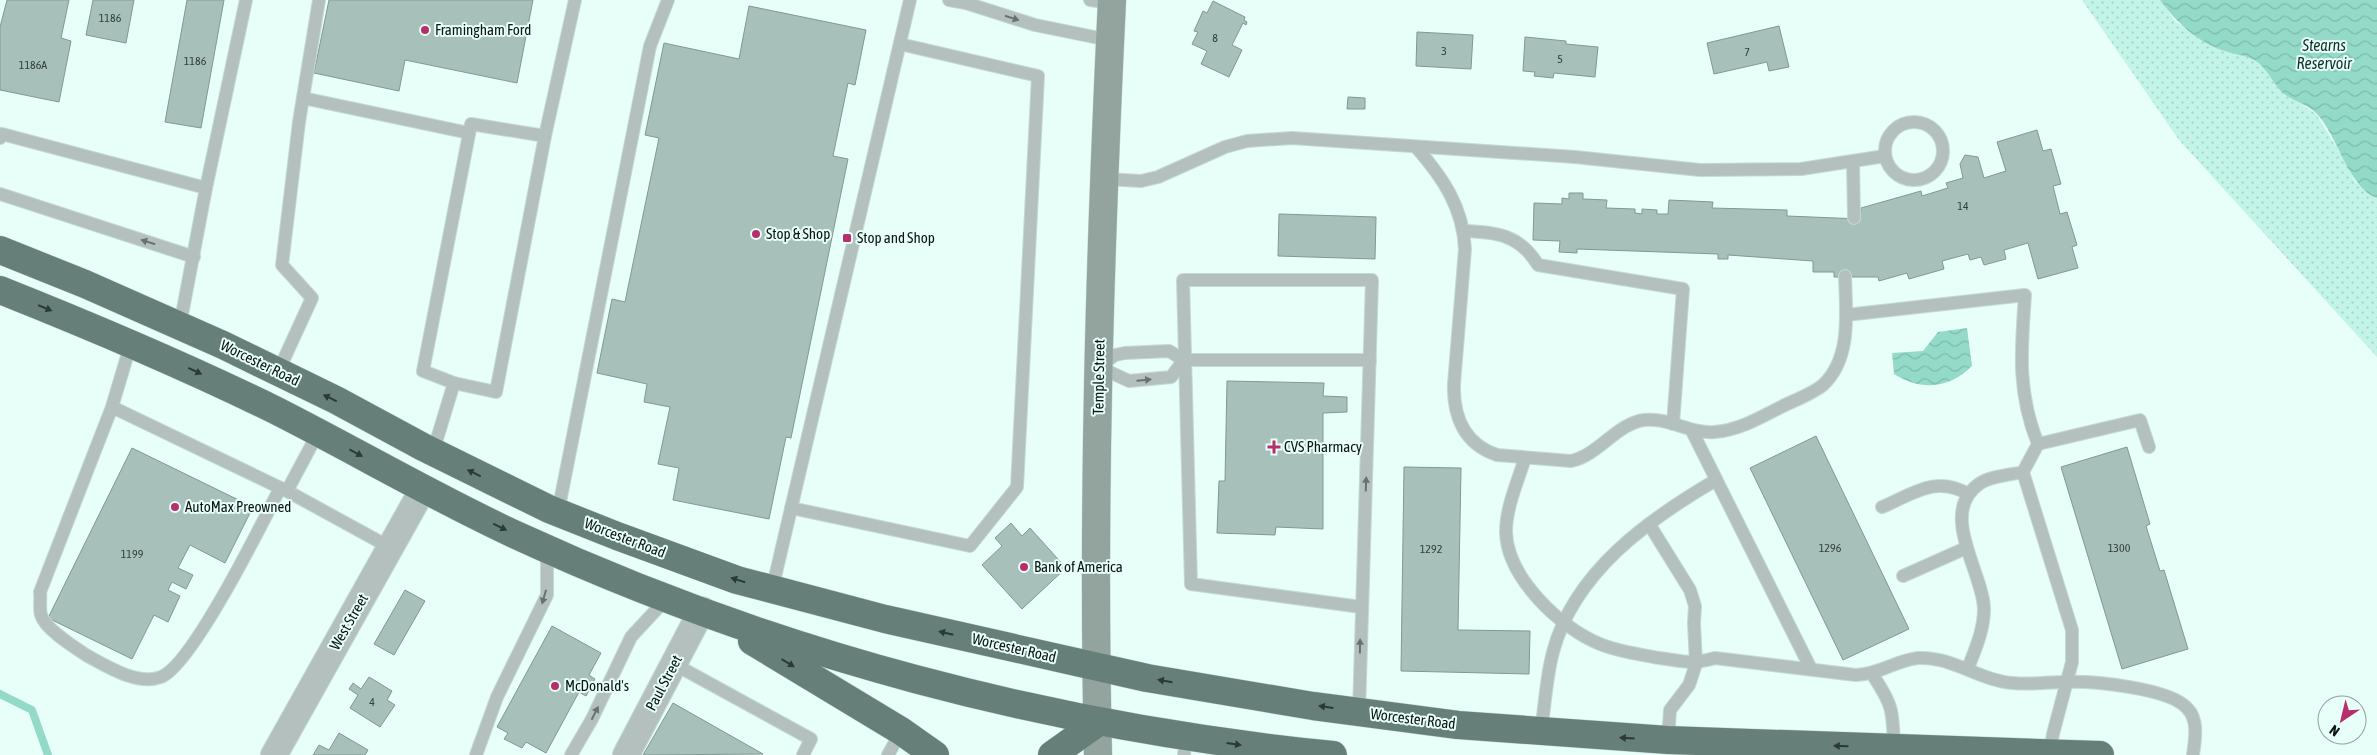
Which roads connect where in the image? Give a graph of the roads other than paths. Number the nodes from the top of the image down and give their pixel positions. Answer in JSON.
{"nodes":[{"id":1,"x":246,"y":0,"type":"edge"},
{"id":2,"x":319,"y":0,"type":"edge"},
{"id":3,"x":575,"y":0,"type":"edge"},
{"id":4,"x":668,"y":0,"type":"edge"},
{"id":5,"x":910,"y":0,"type":"edge"},
{"id":6,"x":949,"y":0,"type":"edge"},
{"id":7,"x":1105,"y":1,"type":"edge"},
{"id":8,"x":969,"y":2,"type":"edge"},
{"id":9,"x":1109,"y":40,"type":"junction"},
{"id":10,"x":900,"y":44,"type":"junction"},
{"id":11,"x":303,"y":98,"type":"junction"},
{"id":12,"x":469,"y":133,"type":"junction"},
{"id":13,"x":545,"y":136,"type":"junction"},
{"id":14,"x":0,"y":138,"type":"edge"},
{"id":15,"x":1416,"y":147,"type":"junction"},
{"id":16,"x":1885,"y":156,"type":"junction"},
{"id":17,"x":1854,"y":161,"type":"junction"},
{"id":18,"x":1105,"y":179,"type":"junction"},
{"id":19,"x":206,"y":188,"type":"junction"},
{"id":20,"x":0,"y":194,"type":"edge"},
{"id":21,"x":1854,"y":218,"type":"dead end"},
{"id":22,"x":1464,"y":231,"type":"junction"},
{"id":23,"x":0,"y":250,"type":"edge"},
{"id":24,"x":194,"y":257,"type":"junction"},
{"id":25,"x":1845,"y":276,"type":"dead end"},
{"id":26,"x":0,"y":290,"type":"edge"},
{"id":27,"x":1846,"y":315,"type":"junction"},
{"id":28,"x":180,"y":325,"type":"junction"},
{"id":29,"x":131,"y":343,"type":"junction"},
{"id":30,"x":1184,"y":360,"type":"junction"},
{"id":31,"x":1370,"y":360,"type":"junction"},
{"id":32,"x":1099,"y":366,"type":"junction"},
{"id":33,"x":278,"y":372,"type":"junction"},
{"id":34,"x":454,"y":382,"type":"junction"},
{"id":35,"x":112,"y":407,"type":"junction"},
{"id":36,"x":1673,"y":424,"type":"junction"},
{"id":37,"x":1692,"y":431,"type":"junction"},
{"id":38,"x":318,"y":433,"type":"junction"},
{"id":39,"x":2038,"y":444,"type":"junction"},
{"id":40,"x":2149,"y":447,"type":"dead end"},
{"id":41,"x":433,"y":452,"type":"junction"},
{"id":42,"x":1525,"y":458,"type":"junction"},
{"id":43,"x":2023,"y":472,"type":"junction"},
{"id":44,"x":1716,"y":480,"type":"junction"},
{"id":45,"x":423,"y":489,"type":"junction"},
{"id":46,"x":284,"y":490,"type":"junction"},
{"id":47,"x":1968,"y":494,"type":"junction"},
{"id":48,"x":1882,"y":507,"type":"dead end"},
{"id":49,"x":791,"y":508,"type":"junction"},
{"id":50,"x":558,"y":512,"type":"junction"},
{"id":51,"x":1649,"y":524,"type":"junction"},
{"id":52,"x":391,"y":548,"type":"junction"},
{"id":53,"x":1966,"y":548,"type":"junction"},
{"id":54,"x":547,"y":549,"type":"junction"},
{"id":55,"x":1903,"y":576,"type":"dead end"},
{"id":56,"x":772,"y":590,"type":"junction"},
{"id":57,"x":668,"y":598,"type":"junction"},
{"id":58,"x":1361,"y":608,"type":"junction"},
{"id":59,"x":702,"y":610,"type":"junction"},
{"id":60,"x":1565,"y":623,"type":"junction"},
{"id":61,"x":674,"y":664,"type":"junction"},
{"id":62,"x":1696,"y":664,"type":"junction"},
{"id":63,"x":1096,"y":667,"type":"junction"},
{"id":64,"x":1968,"y":668,"type":"junction"},
{"id":65,"x":1811,"y":669,"type":"junction"},
{"id":66,"x":1872,"y":674,"type":"junction"},
{"id":67,"x":2067,"y":682,"type":"junction"},
{"id":68,"x":1359,"y":712,"type":"junction"},
{"id":69,"x":1097,"y":723,"type":"junction"},
{"id":70,"x":901,"y":731,"type":"junction"},
{"id":71,"x":1541,"y":732,"type":"junction"},
{"id":72,"x":1668,"y":740,"type":"junction"},
{"id":73,"x":1185,"y":746,"type":"edge"},
{"id":74,"x":1894,"y":748,"type":"junction"},
{"id":75,"x":2050,"y":753,"type":"junction"},
{"id":76,"x":1319,"y":754,"type":"edge"},
{"id":77,"x":274,"y":755,"type":"edge"},
{"id":78,"x":476,"y":755,"type":"edge"},
{"id":79,"x":571,"y":755,"type":"edge"},
{"id":80,"x":626,"y":755,"type":"edge"},
{"id":81,"x":803,"y":755,"type":"edge"},
{"id":82,"x":888,"y":755,"type":"edge"},
{"id":83,"x":935,"y":755,"type":"edge"},
{"id":84,"x":950,"y":755,"type":"edge"},
{"id":85,"x":1052,"y":755,"type":"edge"},
{"id":86,"x":1098,"y":755,"type":"edge"},
{"id":87,"x":2100,"y":755,"type":"edge"},
{"id":88,"x":2193,"y":755,"type":"edge"}],
"edges":[{"from":1,"to":19,"type":"lane"},
{"from":2,"to":11,"type":"lane"},
{"from":3,"to":13,"type":"lane"},
{"from":4,"to":50,"type":"lane"},
{"from":5,"to":10,"type":"lane"},
{"from":6,"to":8,"type":"lane"},
{"from":7,"to":9,"type":"street","name":"Temple Street"},
{"from":8,"to":9,"type":"lane","one_way":true},
{"from":9,"to":18,"type":"street","name":"Temple Street"},
{"from":10,"to":49,"type":"lane"},
{"from":10,"to":49,"type":"lane"},
{"from":11,"to":12,"type":"lane"},
{"from":11,"to":33,"type":"lane"},
{"from":12,"to":13,"type":"lane"},
{"from":12,"to":34,"type":"lane"},
{"from":13,"to":34,"type":"lane"},
{"from":14,"to":19,"type":"lane"},
{"from":15,"to":17,"type":"lane"},
{"from":15,"to":18,"type":"lane"},
{"from":15,"to":22,"type":"lane"},
{"from":16,"to":16,"type":"lane"},
{"from":16,"to":17,"type":"lane"},
{"from":17,"to":21,"type":"lane"},
{"from":18,"to":32,"type":"street","name":"Temple Street"},
{"from":19,"to":24,"type":"lane"},
{"from":24,"to":20,"type":"lane","one_way":true},
{"from":22,"to":36,"type":"lane"},
{"from":22,"to":42,"type":"lane"},
{"from":23,"to":28,"type":"highway","name":"Worcester Road"},
{"from":24,"to":28,"type":"lane"},
{"from":25,"to":27,"type":"lane"},
{"from":26,"to":29,"type":"highway","one_way":true},
{"from":27,"to":37,"type":"lane"},
{"from":27,"to":39,"type":"lane"},
{"from":28,"to":33,"type":"highway","name":"Worcester Road"},
{"from":29,"to":35,"type":"lane"},
{"from":29,"to":38,"type":"highway","one_way":true},
{"from":30,"to":31,"type":"lane"},
{"from":30,"to":31,"type":"lane"},
{"from":30,"to":32,"type":"lane"},
{"from":32,"to":30,"type":"lane","one_way":true},
{"from":30,"to":58,"type":"lane"},
{"from":58,"to":31,"type":"lane","one_way":true},
{"from":32,"to":63,"type":"street","name":"Temple Street"},
{"from":41,"to":33,"type":"highway","name":"Worcester Road","one_way":true},
{"from":34,"to":41,"type":"lane"},
{"from":35,"to":46,"type":"lane"},
{"from":35,"to":46,"type":"lane"},
{"from":36,"to":37,"type":"lane"},
{"from":36,"to":42,"type":"lane"},
{"from":37,"to":44,"type":"lane"},
{"from":38,"to":45,"type":"highway","one_way":true},
{"from":38,"to":46,"type":"lane"},
{"from":39,"to":40,"type":"lane"},
{"from":39,"to":43,"type":"lane"},
{"from":50,"to":41,"type":"highway","name":"Worcester Road","one_way":true},
{"from":42,"to":60,"type":"lane"},
{"from":43,"to":47,"type":"lane"},
{"from":43,"to":67,"type":"lane"},
{"from":44,"to":51,"type":"lane"},
{"from":44,"to":65,"type":"lane"},
{"from":45,"to":52,"type":"street","name":"West Street"},
{"from":45,"to":54,"type":"highway","one_way":true},
{"from":46,"to":52,"type":"lane"},
{"from":47,"to":48,"type":"lane"},
{"from":47,"to":53,"type":"lane"},
{"from":49,"to":56,"type":"lane"},
{"from":56,"to":50,"type":"highway","name":"Worcester Road","one_way":true},
{"from":51,"to":60,"type":"lane"},
{"from":51,"to":62,"type":"lane"},
{"from":52,"to":77,"type":"street","name":"West Street"},
{"from":53,"to":55,"type":"lane"},
{"from":53,"to":64,"type":"lane"},
{"from":54,"to":57,"type":"highway"},
{"from":54,"to":78,"type":"lane","one_way":true},
{"from":63,"to":56,"type":"highway","name":"Worcester Road","one_way":true},
{"from":57,"to":59,"type":"highway"},
{"from":79,"to":57,"type":"lane","one_way":true},
{"from":68,"to":58,"type":"lane","one_way":true},
{"from":59,"to":61,"type":"street","name":"Paul Street"},
{"from":59,"to":69,"type":"highway"},
{"from":59,"to":70,"type":"highway","one_way":true},
{"from":60,"to":62,"type":"lane"},
{"from":60,"to":71,"type":"lane"},
{"from":61,"to":80,"type":"street","name":"Paul Street"},
{"from":61,"to":81,"type":"lane"},
{"from":62,"to":65,"type":"lane"},
{"from":62,"to":72,"type":"lane"},
{"from":68,"to":63,"type":"highway","name":"Worcester Road","one_way":true},
{"from":63,"to":69,"type":"street","name":"Temple Street"},
{"from":64,"to":66,"type":"lane"},
{"from":64,"to":67,"type":"lane"},
{"from":65,"to":66,"type":"lane"},
{"from":66,"to":74,"type":"lane"},
{"from":67,"to":75,"type":"lane"},
{"from":67,"to":88,"type":"lane"},
{"from":68,"to":71,"type":"highway","name":"Worcester Road"},
{"from":69,"to":73,"type":"highway"},
{"from":69,"to":85,"type":"highway"},
{"from":69,"to":86,"type":"street","name":"Temple Street"},
{"from":70,"to":82,"type":"lane"},
{"from":70,"to":83,"type":"highway"},
{"from":70,"to":84,"type":"highway"},
{"from":72,"to":71,"type":"highway","name":"Worcester Road","one_way":true},
{"from":74,"to":72,"type":"highway","name":"Worcester Road","one_way":true},
{"from":73,"to":76,"type":"highway","one_way":true},
{"from":74,"to":75,"type":"highway","name":"Worcester Road"},
{"from":75,"to":87,"type":"highway","name":"Worcester Road"}]}
